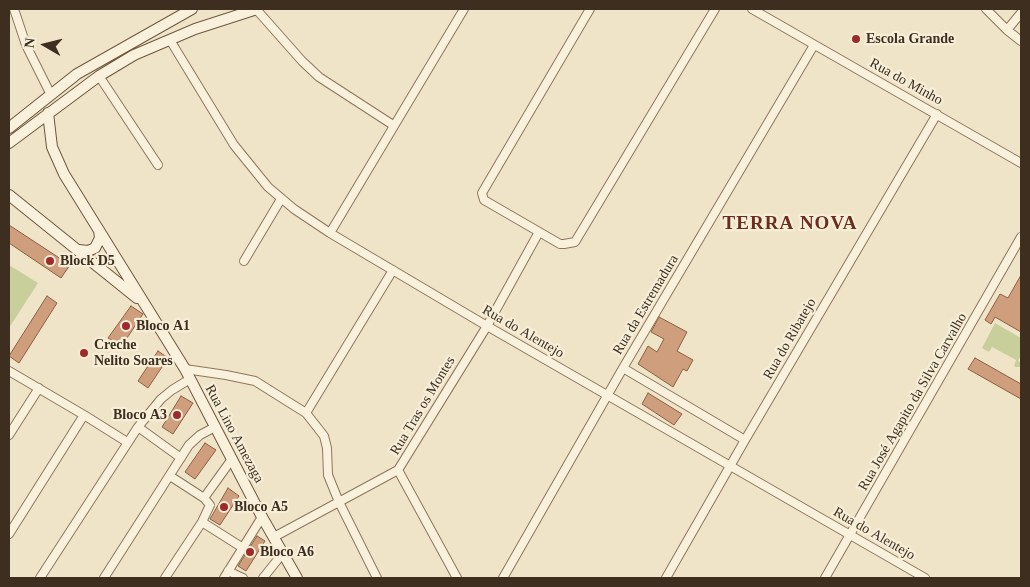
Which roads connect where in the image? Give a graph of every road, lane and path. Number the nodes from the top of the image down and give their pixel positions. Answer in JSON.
{"nodes":[{"id":1,"x":14,"y":9,"type":"edge"},
{"id":2,"x":257,"y":9,"type":"edge"},
{"id":3,"x":464,"y":9,"type":"edge"},
{"id":4,"x":590,"y":9,"type":"edge"},
{"id":5,"x":715,"y":9,"type":"edge"},
{"id":6,"x":752,"y":9,"type":"edge"},
{"id":7,"x":986,"y":9,"type":"edge"},
{"id":8,"x":187,"y":10,"type":"edge"},
{"id":9,"x":1021,"y":13,"type":"edge"},
{"id":10,"x":1007,"y":30,"type":"junction"},
{"id":11,"x":170,"y":40,"type":"junction"},
{"id":12,"x":1021,"y":41,"type":"edge"},
{"id":13,"x":814,"y":45,"type":"junction"},
{"id":14,"x":99,"y":76,"type":"junction"},
{"id":15,"x":51,"y":95,"type":"junction"},
{"id":16,"x":48,"y":113,"type":"junction"},
{"id":17,"x":937,"y":114,"type":"junction"},
{"id":18,"x":10,"y":125,"type":"edge"},
{"id":19,"x":393,"y":125,"type":"junction"},
{"id":20,"x":9,"y":144,"type":"edge"},
{"id":21,"x":1021,"y":163,"type":"edge"},
{"id":22,"x":158,"y":165,"type":"dead end"},
{"id":23,"x":9,"y":195,"type":"edge"},
{"id":24,"x":281,"y":199,"type":"junction"},
{"id":25,"x":99,"y":230,"type":"junction"},
{"id":26,"x":330,"y":232,"type":"junction"},
{"id":27,"x":539,"y":232,"type":"junction"},
{"id":28,"x":1021,"y":237,"type":"edge"},
{"id":29,"x":79,"y":250,"type":"junction"},
{"id":30,"x":244,"y":261,"type":"dead end"},
{"id":31,"x":393,"y":270,"type":"junction"},
{"id":32,"x":144,"y":304,"type":"junction"},
{"id":33,"x":487,"y":326,"type":"junction"},
{"id":34,"x":623,"y":368,"type":"junction"},
{"id":35,"x":185,"y":369,"type":"junction"},
{"id":36,"x":9,"y":371,"type":"edge"},
{"id":37,"x":190,"y":379,"type":"junction"},
{"id":38,"x":39,"y":388,"type":"junction"},
{"id":39,"x":609,"y":395,"type":"junction"},
{"id":40,"x":306,"y":413,"type":"junction"},
{"id":41,"x":84,"y":415,"type":"junction"},
{"id":42,"x":138,"y":427,"type":"junction"},
{"id":43,"x":215,"y":427,"type":"junction"},
{"id":44,"x":9,"y":435,"type":"edge"},
{"id":45,"x":745,"y":440,"type":"junction"},
{"id":46,"x":127,"y":442,"type":"junction"},
{"id":47,"x":181,"y":458,"type":"junction"},
{"id":48,"x":232,"y":459,"type":"junction"},
{"id":49,"x":731,"y":465,"type":"junction"},
{"id":50,"x":398,"y":470,"type":"junction"},
{"id":51,"x":170,"y":476,"type":"junction"},
{"id":52,"x":207,"y":500,"type":"junction"},
{"id":53,"x":338,"y":502,"type":"junction"},
{"id":54,"x":262,"y":517,"type":"junction"},
{"id":55,"x":202,"y":522,"type":"junction"},
{"id":56,"x":9,"y":534,"type":"edge"},
{"id":57,"x":851,"y":535,"type":"junction"},
{"id":58,"x":274,"y":537,"type":"junction"},
{"id":59,"x":243,"y":548,"type":"junction"},
{"id":60,"x":283,"y":553,"type":"junction"},
{"id":61,"x":228,"y":571,"type":"junction"},
{"id":62,"x":40,"y":578,"type":"edge"},
{"id":63,"x":104,"y":578,"type":"edge"},
{"id":64,"x":165,"y":578,"type":"edge"},
{"id":65,"x":224,"y":578,"type":"edge"},
{"id":66,"x":243,"y":578,"type":"edge"},
{"id":67,"x":263,"y":578,"type":"edge"},
{"id":68,"x":297,"y":578,"type":"edge"},
{"id":69,"x":377,"y":578,"type":"edge"},
{"id":70,"x":457,"y":578,"type":"edge"},
{"id":71,"x":502,"y":578,"type":"edge"},
{"id":72,"x":666,"y":578,"type":"edge"},
{"id":73,"x":825,"y":578,"type":"edge"},
{"id":74,"x":924,"y":578,"type":"edge"}],
"edges":[{"from":1,"to":15,"type":"street"},
{"from":2,"to":11,"type":"street"},
{"from":2,"to":19,"type":"street"},
{"from":3,"to":19,"type":"street"},
{"from":4,"to":27,"type":"street"},
{"from":5,"to":27,"type":"street"},
{"from":6,"to":13,"type":"street","name":"Rua do Minho"},
{"from":7,"to":10,"type":"street"},
{"from":8,"to":15,"type":"street"},
{"from":9,"to":10,"type":"street"},
{"from":10,"to":12,"type":"street"},
{"from":11,"to":14,"type":"street"},
{"from":11,"to":24,"type":"street","name":"Rua do Alentejo"},
{"from":13,"to":17,"type":"street","name":"Rua do Minho"},
{"from":13,"to":34,"type":"street","name":"Rua da Estremadura"},
{"from":14,"to":16,"type":"street"},
{"from":14,"to":22,"type":"street"},
{"from":15,"to":18,"type":"street"},
{"from":16,"to":20,"type":"street"},
{"from":16,"to":25,"type":"street","name":"Rua Lino Amezaga"},
{"from":17,"to":21,"type":"street","name":"Rua do Minho"},
{"from":17,"to":45,"type":"street","name":"Rua do Ribatejo"},
{"from":19,"to":26,"type":"street"},
{"from":23,"to":29,"type":"street","name":"Rua Lino Amezaga"},
{"from":24,"to":26,"type":"street","name":"Rua do Alentejo"},
{"from":24,"to":30,"type":"street"},
{"from":25,"to":29,"type":"street"},
{"from":25,"to":32,"type":"street","name":"Rua Lino Amezaga"},
{"from":26,"to":31,"type":"street","name":"Rua do Alentejo"},
{"from":27,"to":33,"type":"street","name":"Rua Tras os Montes"},
{"from":28,"to":57,"type":"street","name":"Rua José Agapito da Silva Carvalho"},
{"from":29,"to":32,"type":"street","name":"Rua Lino Amezaga"},
{"from":31,"to":33,"type":"street","name":"Rua do Alentejo"},
{"from":31,"to":40,"type":"street"},
{"from":32,"to":35,"type":"street","name":"Rua Lino Amezaga"},
{"from":33,"to":39,"type":"street","name":"Rua do Alentejo"},
{"from":33,"to":50,"type":"street","name":"Rua Tras os Montes"},
{"from":34,"to":39,"type":"street","name":"Rua da Estremadura"},
{"from":34,"to":45,"type":"street"},
{"from":35,"to":37,"type":"street","name":"Rua Lino Amezaga"},
{"from":35,"to":40,"type":"street"},
{"from":36,"to":38,"type":"street"},
{"from":37,"to":42,"type":"street"},
{"from":37,"to":43,"type":"street","name":"Rua Lino Amezaga"},
{"from":38,"to":41,"type":"street"},
{"from":38,"to":44,"type":"street"},
{"from":39,"to":49,"type":"street","name":"Rua do Alentejo"},
{"from":39,"to":71,"type":"street","name":"Rua da Estremadura"},
{"from":40,"to":53,"type":"street"},
{"from":41,"to":46,"type":"street"},
{"from":41,"to":56,"type":"street"},
{"from":42,"to":46,"type":"street"},
{"from":42,"to":47,"type":"street"},
{"from":43,"to":47,"type":"street"},
{"from":43,"to":48,"type":"street","name":"Rua Lino Amezaga"},
{"from":45,"to":49,"type":"street","name":"Rua do Ribatejo"},
{"from":46,"to":62,"type":"street"},
{"from":47,"to":51,"type":"street"},
{"from":48,"to":52,"type":"street"},
{"from":48,"to":54,"type":"street","name":"Rua Lino Amezaga"},
{"from":49,"to":57,"type":"street","name":"Rua do Alentejo"},
{"from":49,"to":72,"type":"street","name":"Rua do Ribatejo"},
{"from":50,"to":53,"type":"street","name":"Rua Tras os Montes"},
{"from":50,"to":70,"type":"street"},
{"from":51,"to":52,"type":"street"},
{"from":51,"to":63,"type":"street"},
{"from":52,"to":55,"type":"street"},
{"from":53,"to":58,"type":"street","name":"Rua Tras os Montes"},
{"from":53,"to":69,"type":"street"},
{"from":54,"to":58,"type":"street","name":"Rua Lino Amezaga"},
{"from":54,"to":59,"type":"street"},
{"from":55,"to":59,"type":"street"},
{"from":55,"to":64,"type":"street"},
{"from":57,"to":73,"type":"street","name":"Rua José Agapito da Silva Carvalho"},
{"from":57,"to":74,"type":"street","name":"Rua do Alentejo"},
{"from":58,"to":60,"type":"street","name":"Rua Lino Amezaga"},
{"from":59,"to":61,"type":"street"},
{"from":60,"to":67,"type":"street"},
{"from":60,"to":68,"type":"street","name":"Rua Lino Amezaga"},
{"from":61,"to":65,"type":"street"},
{"from":61,"to":66,"type":"street"}]}
